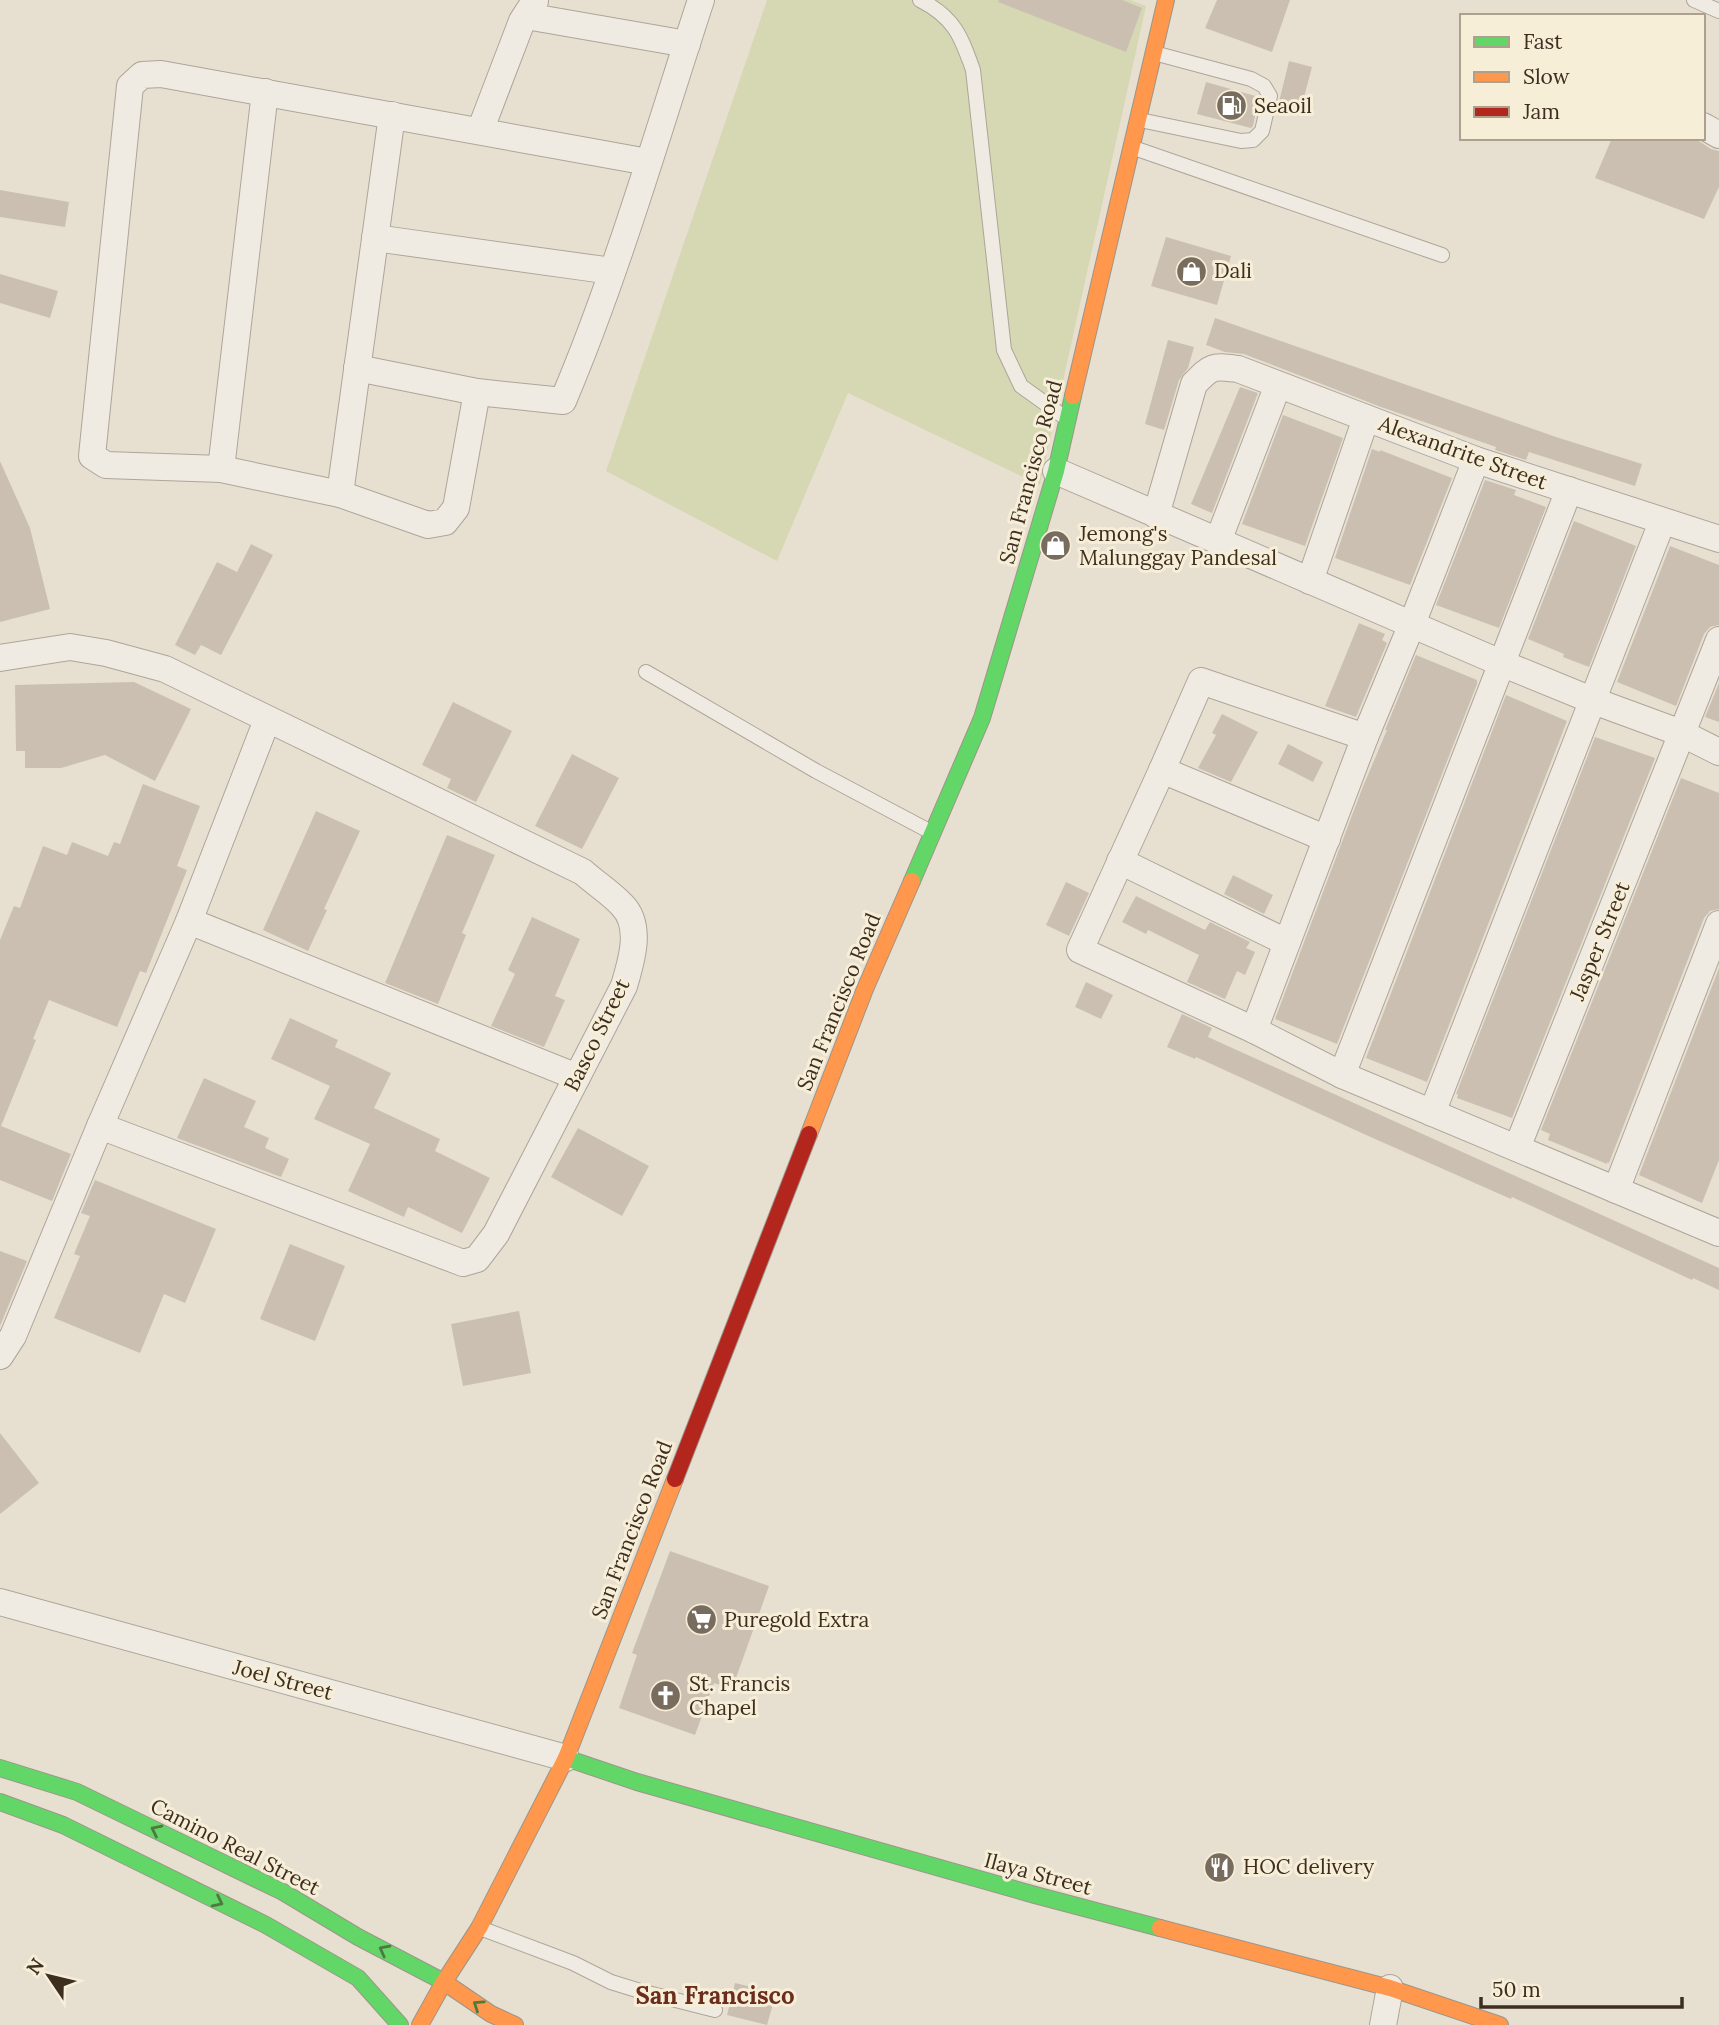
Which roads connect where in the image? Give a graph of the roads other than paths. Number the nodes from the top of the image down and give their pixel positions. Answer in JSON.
{"nodes":[{"id":1,"x":701,"y":0,"type":"edge"},
{"id":2,"x":920,"y":0,"type":"edge"},
{"id":3,"x":1166,"y":0,"type":"edge"},
{"id":4,"x":1694,"y":0,"type":"edge"},
{"id":5,"x":531,"y":8,"type":"edge"},
{"id":6,"x":1719,"y":10,"type":"edge"},
{"id":7,"x":687,"y":44,"type":"junction"},
{"id":8,"x":1154,"y":53,"type":"junction"},
{"id":9,"x":265,"y":92,"type":"junction"},
{"id":10,"x":392,"y":115,"type":"junction"},
{"id":11,"x":1138,"y":119,"type":"junction"},
{"id":12,"x":480,"y":131,"type":"junction"},
{"id":13,"x":1132,"y":148,"type":"junction"},
{"id":14,"x":648,"y":162,"type":"junction"},
{"id":15,"x":375,"y":238,"type":"junction"},
{"id":16,"x":1442,"y":255,"type":"dead end"},
{"id":17,"x":612,"y":271,"type":"junction"},
{"id":18,"x":357,"y":368,"type":"junction"},
{"id":19,"x":1278,"y":384,"type":"junction"},
{"id":20,"x":477,"y":392,"type":"junction"},
{"id":21,"x":1366,"y":418,"type":"junction"},
{"id":22,"x":1068,"y":419,"type":"junction"},
{"id":23,"x":1476,"y":460,"type":"junction"},
{"id":24,"x":220,"y":469,"type":"junction"},
{"id":25,"x":1056,"y":471,"type":"junction"},
{"id":26,"x":1569,"y":490,"type":"junction"},
{"id":27,"x":340,"y":494,"type":"junction"},
{"id":28,"x":1156,"y":514,"type":"junction"},
{"id":29,"x":1662,"y":522,"type":"junction"},
{"id":30,"x":1719,"y":539,"type":"edge"},
{"id":31,"x":1218,"y":541,"type":"junction"},
{"id":32,"x":1310,"y":581,"type":"junction"},
{"id":33,"x":1412,"y":624,"type":"junction"},
{"id":34,"x":1719,"y":640,"type":"edge"},
{"id":35,"x":0,"y":657,"type":"edge"},
{"id":36,"x":1502,"y":663,"type":"junction"},
{"id":37,"x":646,"y":672,"type":"dead end"},
{"id":38,"x":1594,"y":701,"type":"junction"},
{"id":39,"x":267,"y":720,"type":"junction"},
{"id":40,"x":1681,"y":733,"type":"junction"},
{"id":41,"x":1364,"y":737,"type":"junction"},
{"id":42,"x":1719,"y":752,"type":"edge"},
{"id":43,"x":1162,"y":771,"type":"junction"},
{"id":44,"x":932,"y":833,"type":"junction"},
{"id":45,"x":1327,"y":839,"type":"junction"},
{"id":46,"x":1120,"y":861,"type":"junction"},
{"id":47,"x":189,"y":922,"type":"junction"},
{"id":48,"x":1719,"y":924,"type":"edge"},
{"id":49,"x":1286,"y":942,"type":"junction"},
{"id":50,"x":1254,"y":1030,"type":"junction"},
{"id":51,"x":1342,"y":1074,"type":"junction"},
{"id":52,"x":578,"y":1077,"type":"junction"},
{"id":53,"x":1432,"y":1112,"type":"junction"},
{"id":54,"x":100,"y":1126,"type":"junction"},
{"id":55,"x":1517,"y":1148,"type":"junction"},
{"id":56,"x":1616,"y":1190,"type":"junction"},
{"id":57,"x":1718,"y":1228,"type":"edge"},
{"id":58,"x":0,"y":1356,"type":"edge"},
{"id":59,"x":0,"y":1602,"type":"edge"},
{"id":60,"x":566,"y":1758,"type":"junction"},
{"id":61,"x":0,"y":1768,"type":"edge"},
{"id":62,"x":0,"y":1802,"type":"edge"},
{"id":63,"x":59,"y":1805,"type":"junction"},
{"id":64,"x":479,"y":1927,"type":"junction"},
{"id":65,"x":444,"y":1982,"type":"junction"},
{"id":66,"x":1390,"y":1988,"type":"junction"},
{"id":67,"x":715,"y":2010,"type":"dead end"},
{"id":68,"x":400,"y":2025,"type":"edge"},
{"id":69,"x":420,"y":2025,"type":"edge"},
{"id":70,"x":515,"y":2025,"type":"edge"},
{"id":71,"x":1383,"y":2025,"type":"edge"},
{"id":72,"x":1500,"y":2025,"type":"edge"}],
"edges":[{"from":1,"to":7,"type":"street"},
{"from":2,"to":22,"type":"lane"},
{"from":3,"to":8,"type":"main road","name":"San Francisco Road"},
{"from":4,"to":6,"type":"lane"},
{"from":5,"to":7,"type":"street"},
{"from":5,"to":12,"type":"street"},
{"from":7,"to":14,"type":"street"},
{"from":8,"to":11,"type":"main road","name":"San Francisco Road"},
{"from":8,"to":11,"type":"lane"},
{"from":9,"to":10,"type":"street"},
{"from":9,"to":24,"type":"street"},
{"from":9,"to":24,"type":"street"},
{"from":10,"to":12,"type":"street"},
{"from":10,"to":15,"type":"street"},
{"from":11,"to":13,"type":"main road","name":"San Francisco Road"},
{"from":12,"to":14,"type":"street"},
{"from":13,"to":16,"type":"lane"},
{"from":13,"to":22,"type":"main road","name":"San Francisco Road"},
{"from":14,"to":17,"type":"street"},
{"from":15,"to":17,"type":"street"},
{"from":15,"to":18,"type":"street"},
{"from":17,"to":20,"type":"street"},
{"from":18,"to":20,"type":"street"},
{"from":18,"to":27,"type":"street"},
{"from":19,"to":21,"type":"street","name":"Alexandrite Street"},
{"from":19,"to":28,"type":"street","name":"Alexandrite Street"},
{"from":19,"to":31,"type":"street"},
{"from":20,"to":27,"type":"street"},
{"from":21,"to":23,"type":"street","name":"Alexandrite Street"},
{"from":21,"to":32,"type":"street"},
{"from":22,"to":25,"type":"main road","name":"San Francisco Road"},
{"from":23,"to":26,"type":"street","name":"Alexandrite Street"},
{"from":23,"to":33,"type":"street"},
{"from":24,"to":27,"type":"street"},
{"from":25,"to":28,"type":"street"},
{"from":25,"to":44,"type":"main road","name":"San Francisco Road"},
{"from":26,"to":29,"type":"street","name":"Alexandrite Street"},
{"from":26,"to":36,"type":"street"},
{"from":28,"to":31,"type":"street"},
{"from":29,"to":30,"type":"street","name":"Alexandrite Street"},
{"from":29,"to":38,"type":"street"},
{"from":31,"to":32,"type":"street"},
{"from":32,"to":33,"type":"street"},
{"from":33,"to":36,"type":"street"},
{"from":33,"to":41,"type":"street"},
{"from":34,"to":40,"type":"street","name":"Jasper Street"},
{"from":35,"to":39,"type":"street","name":"Basco Street"},
{"from":36,"to":38,"type":"street"},
{"from":36,"to":51,"type":"street"},
{"from":37,"to":44,"type":"lane"},
{"from":38,"to":40,"type":"street"},
{"from":38,"to":53,"type":"street"},
{"from":39,"to":47,"type":"street"},
{"from":39,"to":52,"type":"street","name":"Basco Street"},
{"from":40,"to":42,"type":"street"},
{"from":40,"to":55,"type":"street","name":"Jasper Street"},
{"from":41,"to":43,"type":"street"},
{"from":41,"to":45,"type":"street"},
{"from":43,"to":45,"type":"street"},
{"from":43,"to":46,"type":"street"},
{"from":44,"to":60,"type":"main road","name":"San Francisco Road"},
{"from":45,"to":49,"type":"street"},
{"from":46,"to":49,"type":"street"},
{"from":46,"to":50,"type":"street"},
{"from":47,"to":52,"type":"street"},
{"from":47,"to":54,"type":"street"},
{"from":48,"to":56,"type":"street"},
{"from":49,"to":50,"type":"street"},
{"from":50,"to":51,"type":"street"},
{"from":51,"to":53,"type":"street"},
{"from":52,"to":54,"type":"street","name":"Basco Street"},
{"from":53,"to":55,"type":"street"},
{"from":54,"to":58,"type":"street"},
{"from":55,"to":56,"type":"street"},
{"from":56,"to":57,"type":"street"},
{"from":59,"to":60,"type":"street","name":"Joel Street"},
{"from":60,"to":64,"type":"main road","name":"San Francisco Road"},
{"from":60,"to":66,"type":"main road","name":"Ilaya Street"},
{"from":61,"to":63,"type":"main road","name":"Camino Real Street"},
{"from":62,"to":63,"type":"main road","name":"Camino Real Street"},
{"from":65,"to":63,"type":"main road","name":"Camino Real Street","one_way":true},
{"from":63,"to":68,"type":"main road","name":"Camino Real Street","one_way":true},
{"from":64,"to":65,"type":"main road","name":"San Francisco Road"},
{"from":64,"to":67,"type":"lane"},
{"from":65,"to":69,"type":"main road","name":"San Francisco Road"},
{"from":70,"to":65,"type":"main road","name":"Camino Real Street","one_way":true},
{"from":66,"to":71,"type":"street"},
{"from":66,"to":72,"type":"main road","name":"Ilaya Street"}]}
